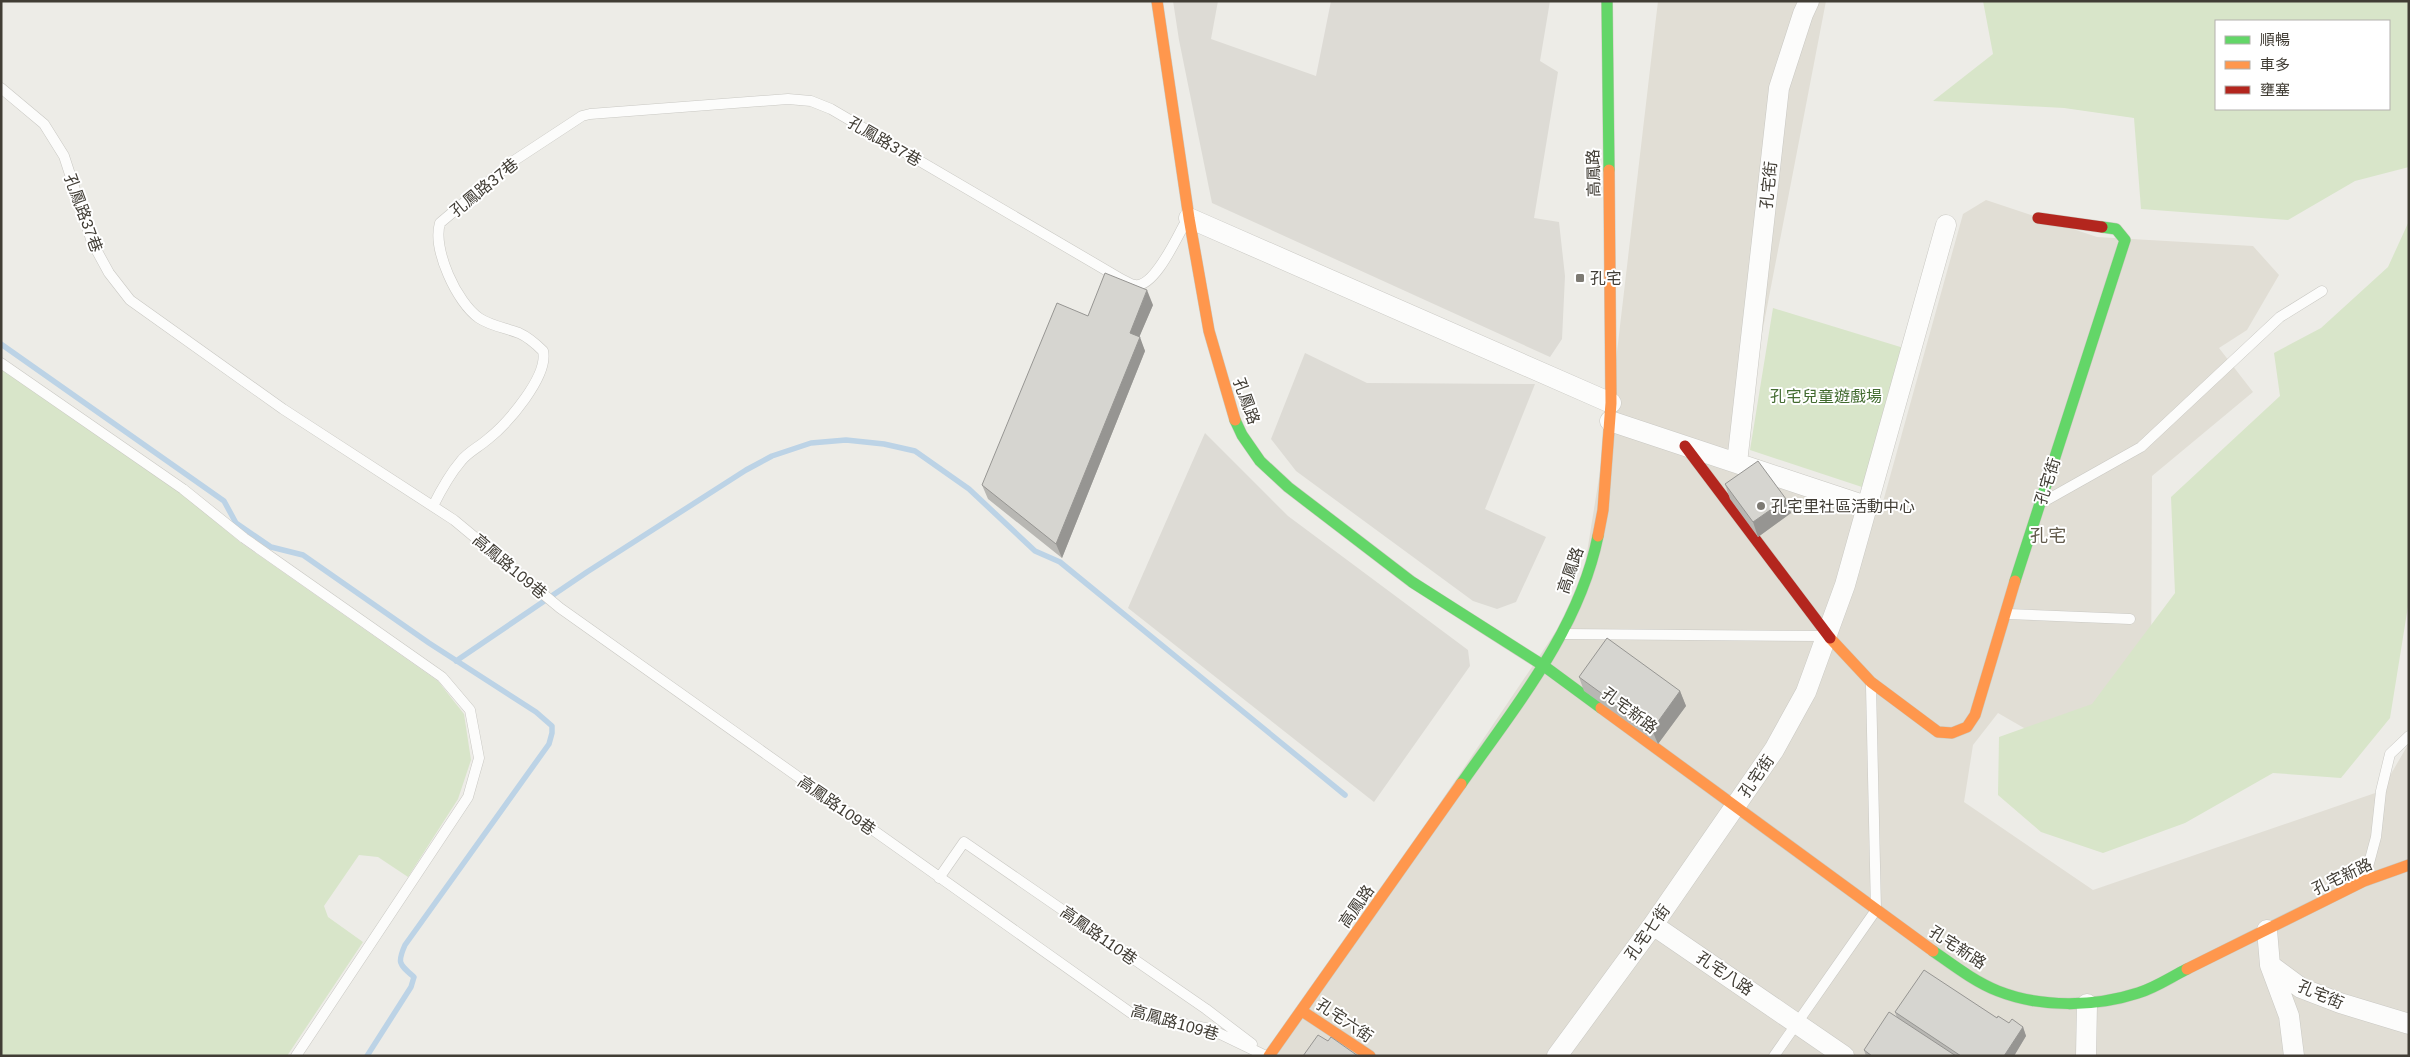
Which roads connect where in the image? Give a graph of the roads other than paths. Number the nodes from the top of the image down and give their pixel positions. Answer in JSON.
{"nodes":[{"id":1,"x":1157,"y":1,"type":"edge"},
{"id":2,"x":1607,"y":1,"type":"edge"},
{"id":3,"x":1809,"y":1,"type":"edge"},
{"id":4,"x":1,"y":88,"type":"edge"},
{"id":5,"x":1189,"y":218,"type":"junction"},
{"id":6,"x":2038,"y":218,"type":"dead end"},
{"id":7,"x":1946,"y":225,"type":"dead end"},
{"id":8,"x":2322,"y":291,"type":"dead end"},
{"id":9,"x":1,"y":363,"type":"edge"},
{"id":10,"x":1611,"y":412,"type":"junction"},
{"id":11,"x":1685,"y":446,"type":"junction"},
{"id":12,"x":1737,"y":463,"type":"junction"},
{"id":13,"x":2039,"y":503,"type":"junction"},
{"id":14,"x":433,"y":506,"type":"junction"},
{"id":15,"x":1866,"y":506,"type":"junction"},
{"id":16,"x":2006,"y":614,"type":"junction"},
{"id":17,"x":2130,"y":620,"type":"dead end"},
{"id":18,"x":1561,"y":634,"type":"junction"},
{"id":19,"x":1828,"y":636,"type":"junction"},
{"id":20,"x":1544,"y":666,"type":"junction"},
{"id":21,"x":1871,"y":682,"type":"junction"},
{"id":22,"x":2409,"y":736,"type":"edge"},
{"id":23,"x":1734,"y":807,"type":"junction"},
{"id":24,"x":2409,"y":866,"type":"edge"},
{"id":25,"x":939,"y":878,"type":"junction"},
{"id":26,"x":2364,"y":882,"type":"junction"},
{"id":27,"x":1876,"y":910,"type":"junction"},
{"id":28,"x":1653,"y":924,"type":"junction"},
{"id":29,"x":2267,"y":930,"type":"junction"},
{"id":30,"x":2270,"y":965,"type":"junction"},
{"id":31,"x":2087,"y":1004,"type":"junction"},
{"id":32,"x":1302,"y":1010,"type":"junction"},
{"id":33,"x":1797,"y":1022,"type":"junction"},
{"id":34,"x":2409,"y":1024,"type":"edge"},
{"id":35,"x":296,"y":1056,"type":"edge"},
{"id":36,"x":1267,"y":1056,"type":"edge"},
{"id":37,"x":1370,"y":1056,"type":"edge"},
{"id":38,"x":1557,"y":1056,"type":"edge"},
{"id":39,"x":1774,"y":1056,"type":"edge"},
{"id":40,"x":1844,"y":1056,"type":"edge"},
{"id":41,"x":2086,"y":1056,"type":"edge"},
{"id":42,"x":2294,"y":1056,"type":"edge"}],
"edges":[{"from":1,"to":5,"type":"street","name":"孔鳳路"},
{"from":2,"to":10,"type":"street","name":"高鳳路"},
{"from":3,"to":12,"type":"street","name":"孔宅街"},
{"from":4,"to":14,"type":"lane","name":"孔鳳路37巷"},
{"from":5,"to":10,"type":"street"},
{"from":5,"to":14,"type":"lane","name":"孔鳳路37巷"},
{"from":5,"to":20,"type":"street","name":"孔鳳路"},
{"from":6,"to":13,"type":"street","name":"孔宅街"},
{"from":7,"to":15,"type":"street","name":"孔宅街"},
{"from":8,"to":13,"type":"lane"},
{"from":9,"to":35,"type":"lane"},
{"from":10,"to":11,"type":"street"},
{"from":10,"to":18,"type":"street","name":"高鳳路"},
{"from":11,"to":12,"type":"street"},
{"from":11,"to":19,"type":"street","name":"孔宅街"},
{"from":12,"to":15,"type":"street"},
{"from":13,"to":16,"type":"street","name":"孔宅街"},
{"from":14,"to":25,"type":"lane","name":"高鳳路109巷"},
{"from":15,"to":19,"type":"street","name":"孔宅街"},
{"from":16,"to":17,"type":"lane"},
{"from":16,"to":21,"type":"street","name":"孔宅街"},
{"from":18,"to":19,"type":"lane"},
{"from":18,"to":20,"type":"street","name":"高鳳路"},
{"from":19,"to":21,"type":"street","name":"孔宅街"},
{"from":19,"to":23,"type":"street","name":"孔宅街"},
{"from":20,"to":23,"type":"street","name":"孔宅新路"},
{"from":20,"to":32,"type":"street","name":"高鳳路"},
{"from":21,"to":27,"type":"lane"},
{"from":22,"to":26,"type":"lane"},
{"from":23,"to":27,"type":"street","name":"孔宅新路"},
{"from":23,"to":28,"type":"street","name":"孔宅七街"},
{"from":24,"to":26,"type":"street","name":"孔宅新路"},
{"from":25,"to":36,"type":"lane","name":"高鳳路109巷"},
{"from":25,"to":36,"type":"lane","name":"高鳳路110巷"},
{"from":26,"to":29,"type":"street","name":"孔宅新路"},
{"from":27,"to":31,"type":"street","name":"孔宅新路"},
{"from":27,"to":33,"type":"lane"},
{"from":28,"to":33,"type":"street","name":"孔宅八路"},
{"from":28,"to":38,"type":"street","name":"孔宅七街"},
{"from":29,"to":30,"type":"street"},
{"from":29,"to":31,"type":"street","name":"孔宅新路"},
{"from":30,"to":34,"type":"street","name":"孔宅街"},
{"from":30,"to":42,"type":"street"},
{"from":31,"to":41,"type":"street"},
{"from":32,"to":36,"type":"street","name":"高鳳路"},
{"from":32,"to":37,"type":"street","name":"孔宅六街"},
{"from":33,"to":39,"type":"lane"},
{"from":33,"to":40,"type":"street","name":"孔宅八路"}]}
